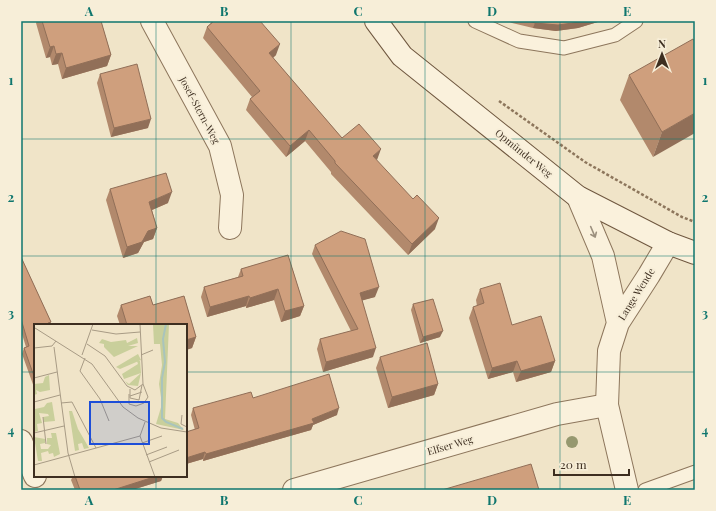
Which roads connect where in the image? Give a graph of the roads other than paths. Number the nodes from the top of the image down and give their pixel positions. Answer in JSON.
{"nodes":[{"id":1,"x":152,"y":21,"type":"edge"},
{"id":2,"x":376,"y":21,"type":"edge"},
{"id":3,"x":475,"y":21,"type":"edge"},
{"id":4,"x":636,"y":21,"type":"edge"},
{"id":5,"x":578,"y":197,"type":"junction"},
{"id":6,"x":230,"y":228,"type":"dead end"},
{"id":7,"x":668,"y":243,"type":"junction"},
{"id":8,"x":695,"y":253,"type":"edge"},
{"id":9,"x":618,"y":323,"type":"junction"},
{"id":10,"x":607,"y":405,"type":"junction"},
{"id":11,"x":21,"y":441,"type":"edge"},
{"id":12,"x":695,"y":472,"type":"edge"},
{"id":13,"x":34,"y":474,"type":"edge"},
{"id":14,"x":35,"y":477,"type":"edge"},
{"id":15,"x":41,"y":490,"type":"edge"},
{"id":16,"x":294,"y":490,"type":"edge"},
{"id":17,"x":627,"y":490,"type":"edge"},
{"id":18,"x":645,"y":490,"type":"edge"}],
"edges":[{"from":1,"to":6,"type":"street","name":"Josef-Stern-Weg"},
{"from":2,"to":5,"type":"street","name":"Opmünder Weg"},
{"from":3,"to":4,"type":"lane"},
{"from":5,"to":7,"type":"street","name":"Opmünder Weg"},
{"from":5,"to":9,"type":"street","one_way":true},
{"from":7,"to":8,"type":"street","name":"Opmünder Weg"},
{"from":7,"to":9,"type":"street","name":"Lange Wende"},
{"from":9,"to":10,"type":"street","name":"Lange Wende"},
{"from":10,"to":16,"type":"street","name":"Elfser Weg"},
{"from":10,"to":17,"type":"street","name":"Lange Wende"},
{"from":11,"to":13,"type":"street"},
{"from":12,"to":18,"type":"lane"},
{"from":14,"to":15,"type":"street"}]}
